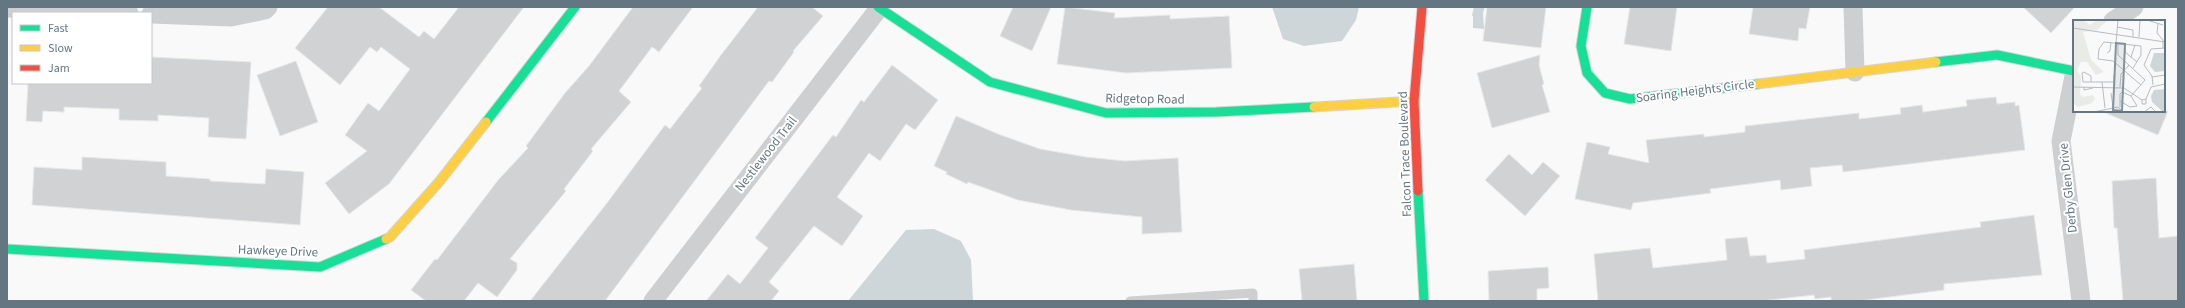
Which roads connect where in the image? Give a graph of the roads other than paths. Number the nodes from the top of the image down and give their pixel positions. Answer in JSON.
{"nodes":[{"id":1,"x":268,"y":7,"type":"edge"},
{"id":2,"x":575,"y":7,"type":"edge"},
{"id":3,"x":879,"y":7,"type":"edge"},
{"id":4,"x":1422,"y":7,"type":"edge"},
{"id":5,"x":1586,"y":7,"type":"edge"},
{"id":6,"x":1853,"y":7,"type":"edge"},
{"id":7,"x":2134,"y":7,"type":"edge"},
{"id":8,"x":7,"y":8,"type":"edge"},
{"id":9,"x":105,"y":12,"type":"edge"},
{"id":10,"x":152,"y":14,"type":"edge"},
{"id":11,"x":2114,"y":20,"type":"edge"},
{"id":12,"x":2073,"y":71,"type":"edge"},
{"id":13,"x":1855,"y":72,"type":"junction"},
{"id":14,"x":2073,"y":81,"type":"edge"},
{"id":15,"x":1414,"y":102,"type":"junction"},
{"id":16,"x":7,"y":249,"type":"edge"},
{"id":17,"x":653,"y":301,"type":"edge"},
{"id":18,"x":1130,"y":301,"type":"edge"},
{"id":19,"x":1253,"y":301,"type":"edge"},
{"id":20,"x":1424,"y":301,"type":"edge"},
{"id":21,"x":2082,"y":301,"type":"edge"}],
"edges":[{"from":1,"to":10,"type":"street"},
{"from":2,"to":16,"type":"street","name":"Hawkeye Drive"},
{"from":3,"to":15,"type":"street","name":"Ridgetop Road"},
{"from":3,"to":17,"type":"street","name":"Nestlewood Trail"},
{"from":4,"to":15,"type":"street","name":"Falcon Trace Boulevard"},
{"from":5,"to":13,"type":"street","name":"Soaring Heights Circle"},
{"from":6,"to":13,"type":"street"},
{"from":7,"to":11,"type":"street"},
{"from":8,"to":9,"type":"street"},
{"from":12,"to":13,"type":"street","name":"Soaring Heights Circle"},
{"from":14,"to":21,"type":"street","name":"Derby Glen Drive"},
{"from":15,"to":20,"type":"street","name":"Falcon Trace Boulevard"},
{"from":18,"to":19,"type":"lane"}]}
